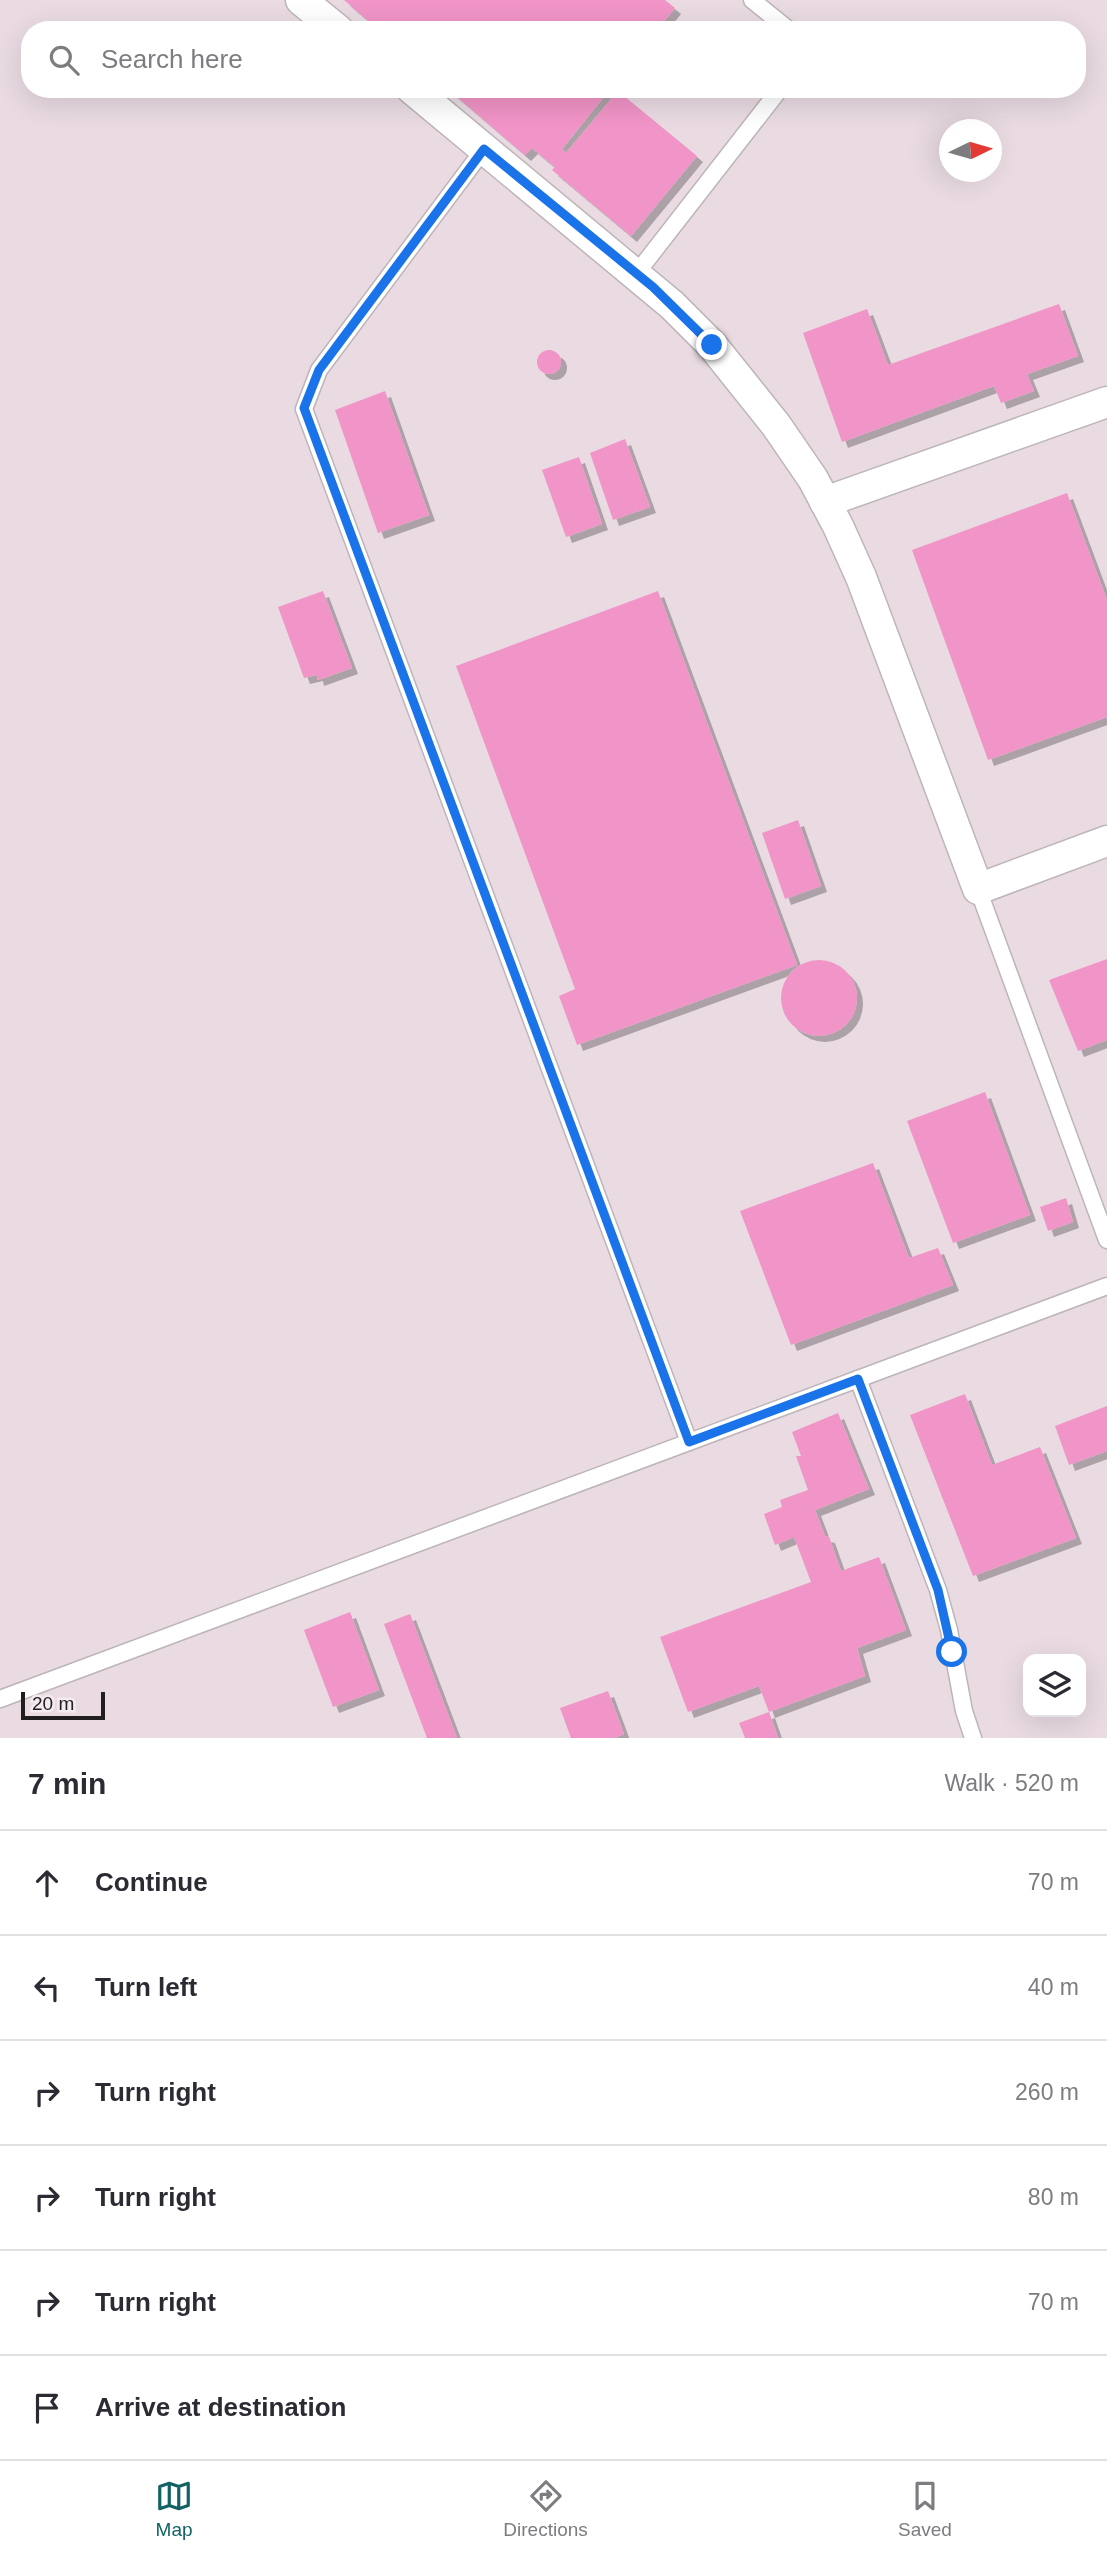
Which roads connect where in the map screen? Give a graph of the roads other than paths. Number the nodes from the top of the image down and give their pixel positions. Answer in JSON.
{"nodes":[{"id":1,"x":301,"y":0,"type":"edge"},
{"id":2,"x":752,"y":0,"type":"edge"},
{"id":3,"x":327,"y":21,"type":"edge"},
{"id":4,"x":778,"y":21,"type":"edge"},
{"id":5,"x":422,"y":98,"type":"edge"},
{"id":6,"x":773,"y":98,"type":"edge"},
{"id":7,"x":484,"y":149,"type":"junction"},
{"id":8,"x":636,"y":274,"type":"junction"},
{"id":9,"x":1107,"y":402,"type":"edge"},
{"id":10,"x":825,"y":502,"type":"junction"},
{"id":11,"x":1107,"y":841,"type":"edge"},
{"id":12,"x":978,"y":889,"type":"junction"},
{"id":13,"x":1107,"y":1240,"type":"edge"},
{"id":14,"x":1107,"y":1286,"type":"edge"},
{"id":15,"x":858,"y":1379,"type":"junction"},
{"id":16,"x":689,"y":1442,"type":"junction"},
{"id":17,"x":0,"y":1699,"type":"edge"},
{"id":18,"x":973,"y":1738,"type":"edge"}],
"edges":[{"from":1,"to":3,"type":"street"},
{"from":2,"to":4,"type":"lane"},
{"from":5,"to":7,"type":"street"},
{"from":6,"to":8,"type":"lane"},
{"from":7,"to":8,"type":"street"},
{"from":7,"to":16,"type":"lane"},
{"from":8,"to":10,"type":"street"},
{"from":9,"to":10,"type":"street"},
{"from":10,"to":12,"type":"street"},
{"from":11,"to":12,"type":"street"},
{"from":12,"to":13,"type":"lane"},
{"from":14,"to":15,"type":"lane"},
{"from":15,"to":16,"type":"lane"},
{"from":15,"to":18,"type":"lane"},
{"from":16,"to":17,"type":"lane"}]}
